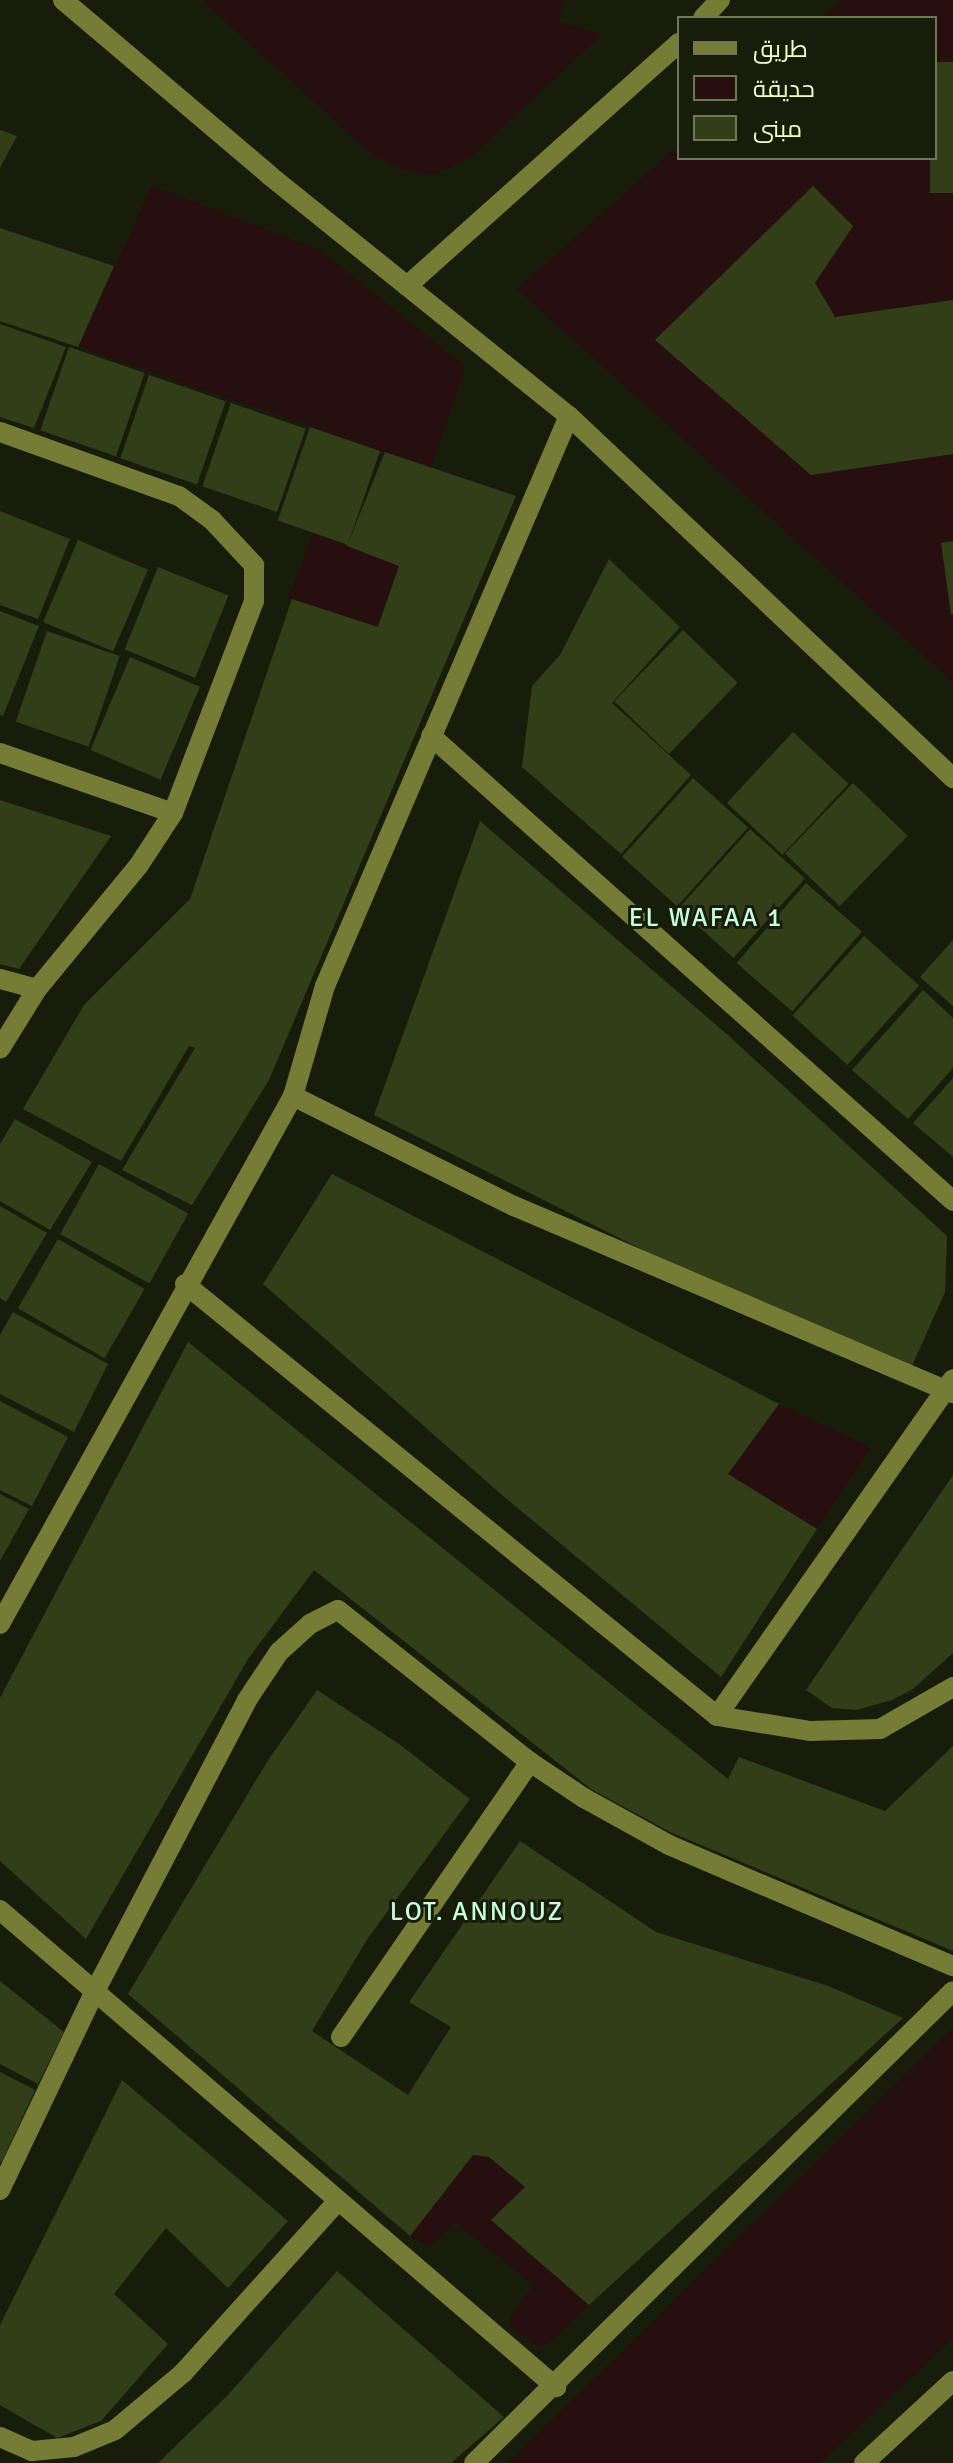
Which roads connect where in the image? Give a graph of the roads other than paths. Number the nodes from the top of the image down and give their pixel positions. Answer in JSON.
{"nodes":[{"id":1,"x":63,"y":0,"type":"edge"},
{"id":2,"x":720,"y":0,"type":"edge"},
{"id":3,"x":705,"y":16,"type":"edge"},
{"id":4,"x":677,"y":45,"type":"edge"},
{"id":5,"x":407,"y":286,"type":"junction"},
{"id":6,"x":569,"y":416,"type":"junction"},
{"id":7,"x":0,"y":432,"type":"edge"},
{"id":8,"x":431,"y":736,"type":"junction"},
{"id":9,"x":0,"y":753,"type":"edge"},
{"id":10,"x":953,"y":778,"type":"edge"},
{"id":11,"x":173,"y":813,"type":"junction"},
{"id":12,"x":0,"y":979,"type":"edge"},
{"id":13,"x":37,"y":989,"type":"junction"},
{"id":14,"x":0,"y":1049,"type":"edge"},
{"id":15,"x":293,"y":1096,"type":"junction"},
{"id":16,"x":953,"y":1201,"type":"edge"},
{"id":17,"x":185,"y":1284,"type":"junction"},
{"id":18,"x":951,"y":1388,"type":"edge"},
{"id":19,"x":0,"y":1624,"type":"edge"},
{"id":20,"x":953,"y":1687,"type":"edge"},
{"id":21,"x":717,"y":1716,"type":"junction"},
{"id":22,"x":530,"y":1762,"type":"junction"},
{"id":23,"x":0,"y":1910,"type":"edge"},
{"id":24,"x":953,"y":1966,"type":"edge"},
{"id":25,"x":953,"y":1991,"type":"edge"},
{"id":26,"x":94,"y":1993,"type":"junction"},
{"id":27,"x":341,"y":2037,"type":"dead end"},
{"id":28,"x":0,"y":2190,"type":"edge"},
{"id":29,"x":338,"y":2201,"type":"junction"},
{"id":30,"x":953,"y":2381,"type":"edge"},
{"id":31,"x":556,"y":2387,"type":"junction"},
{"id":32,"x":0,"y":2437,"type":"edge"},
{"id":33,"x":474,"y":2463,"type":"edge"},
{"id":34,"x":864,"y":2463,"type":"edge"}],
"edges":[{"from":1,"to":5,"type":"street"},
{"from":2,"to":3,"type":"street"},
{"from":4,"to":5,"type":"street"},
{"from":5,"to":6,"type":"street"},
{"from":6,"to":8,"type":"street"},
{"from":6,"to":10,"type":"street"},
{"from":7,"to":11,"type":"street"},
{"from":8,"to":15,"type":"street"},
{"from":8,"to":16,"type":"street"},
{"from":9,"to":11,"type":"street"},
{"from":11,"to":13,"type":"street"},
{"from":12,"to":13,"type":"street"},
{"from":13,"to":14,"type":"street"},
{"from":15,"to":17,"type":"street"},
{"from":15,"to":18,"type":"street"},
{"from":17,"to":19,"type":"street"},
{"from":17,"to":21,"type":"street"},
{"from":18,"to":21,"type":"street"},
{"from":20,"to":21,"type":"street"},
{"from":22,"to":24,"type":"street"},
{"from":22,"to":26,"type":"street"},
{"from":22,"to":27,"type":"street"},
{"from":23,"to":26,"type":"street"},
{"from":25,"to":31,"type":"street"},
{"from":26,"to":28,"type":"street"},
{"from":26,"to":29,"type":"street"},
{"from":29,"to":31,"type":"street"},
{"from":29,"to":32,"type":"street"},
{"from":30,"to":34,"type":"street"},
{"from":31,"to":33,"type":"street"}]}
